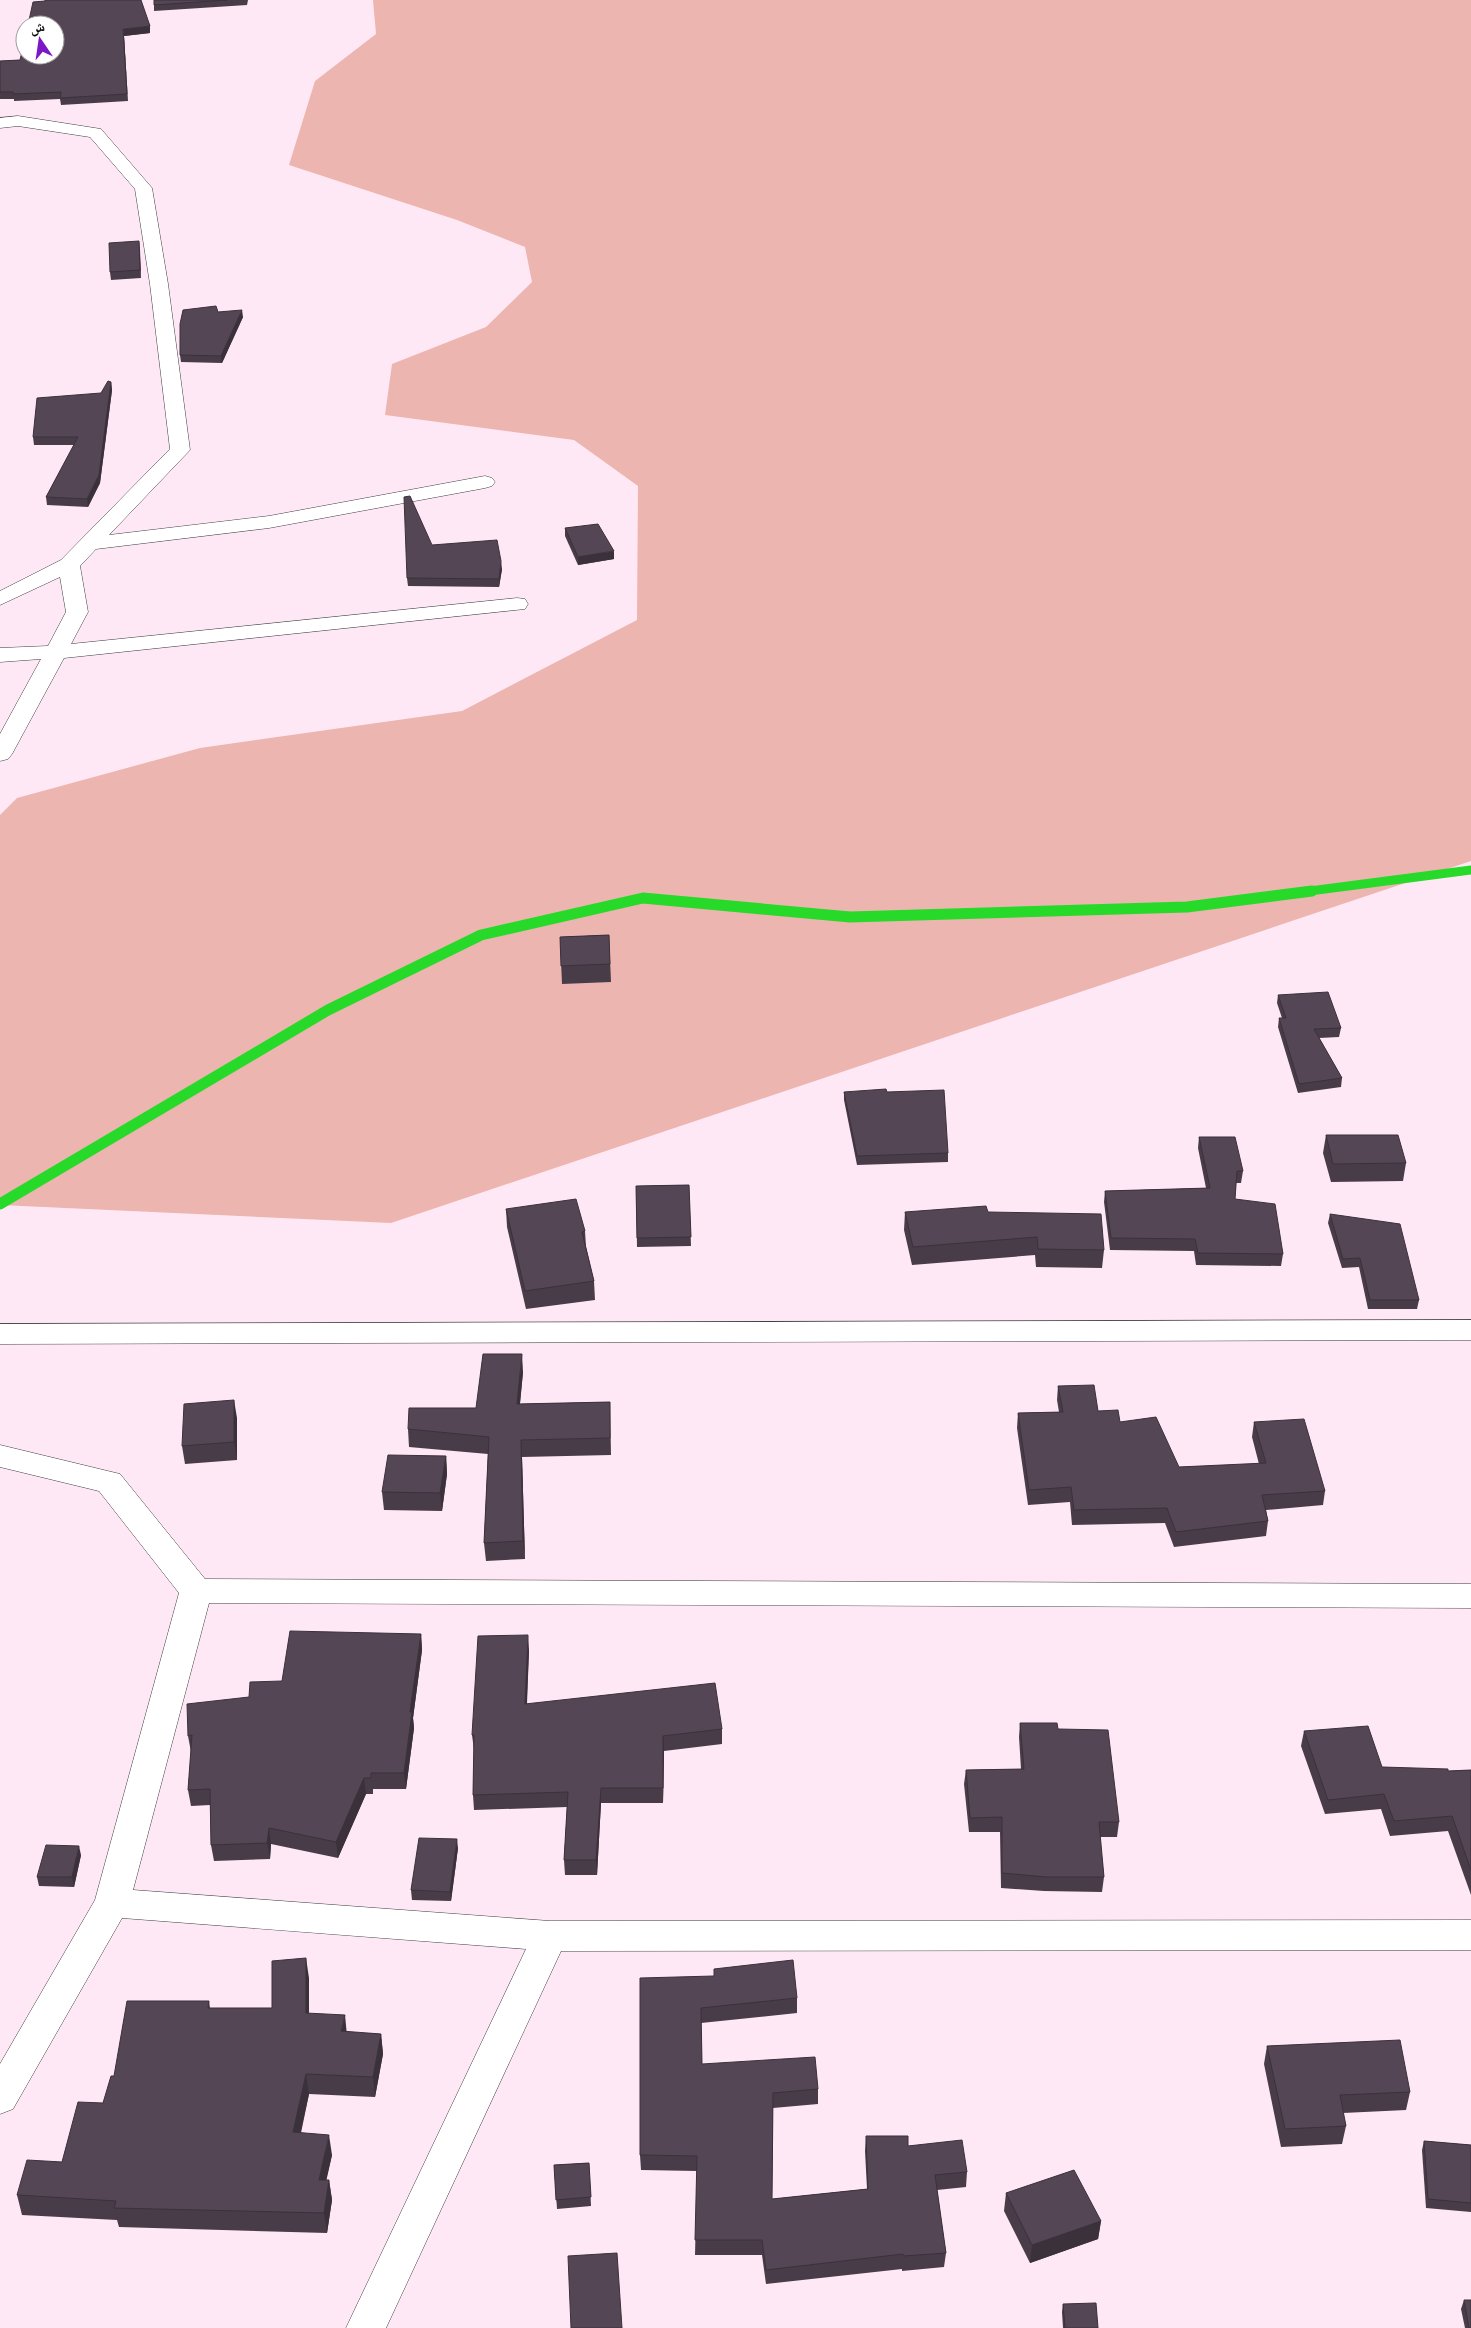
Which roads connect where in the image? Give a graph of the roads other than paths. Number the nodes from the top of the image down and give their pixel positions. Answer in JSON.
{"nodes":[{"id":1,"x":0,"y":124,"type":"edge"},
{"id":2,"x":485,"y":482,"type":"dead end"},
{"id":3,"x":89,"y":544,"type":"junction"},
{"id":4,"x":69,"y":565,"type":"junction"},
{"id":5,"x":0,"y":599,"type":"edge"},
{"id":6,"x":517,"y":604,"type":"dead end"},
{"id":7,"x":57,"y":652,"type":"junction"},
{"id":8,"x":0,"y":654,"type":"edge"},
{"id":9,"x":0,"y":754,"type":"edge"},
{"id":10,"x":1471,"y":1330,"type":"edge"},
{"id":11,"x":0,"y":1334,"type":"edge"},
{"id":12,"x":0,"y":1456,"type":"edge"},
{"id":13,"x":196,"y":1592,"type":"junction"},
{"id":14,"x":1471,"y":1596,"type":"edge"},
{"id":15,"x":112,"y":1903,"type":"junction"},
{"id":16,"x":1471,"y":1935,"type":"edge"},
{"id":17,"x":550,"y":1936,"type":"junction"},
{"id":18,"x":0,"y":2098,"type":"edge"},
{"id":19,"x":366,"y":2328,"type":"edge"}],
"edges":[{"from":1,"to":3,"type":"street"},
{"from":2,"to":3,"type":"street"},
{"from":3,"to":4,"type":"street"},
{"from":4,"to":5,"type":"street"},
{"from":4,"to":7,"type":"street"},
{"from":6,"to":7,"type":"street"},
{"from":7,"to":8,"type":"street"},
{"from":7,"to":9,"type":"street"},
{"from":10,"to":11,"type":"street"},
{"from":12,"to":13,"type":"street"},
{"from":13,"to":14,"type":"street"},
{"from":13,"to":15,"type":"street"},
{"from":15,"to":17,"type":"street"},
{"from":15,"to":18,"type":"street"},
{"from":16,"to":17,"type":"street"},
{"from":17,"to":19,"type":"street"}]}
